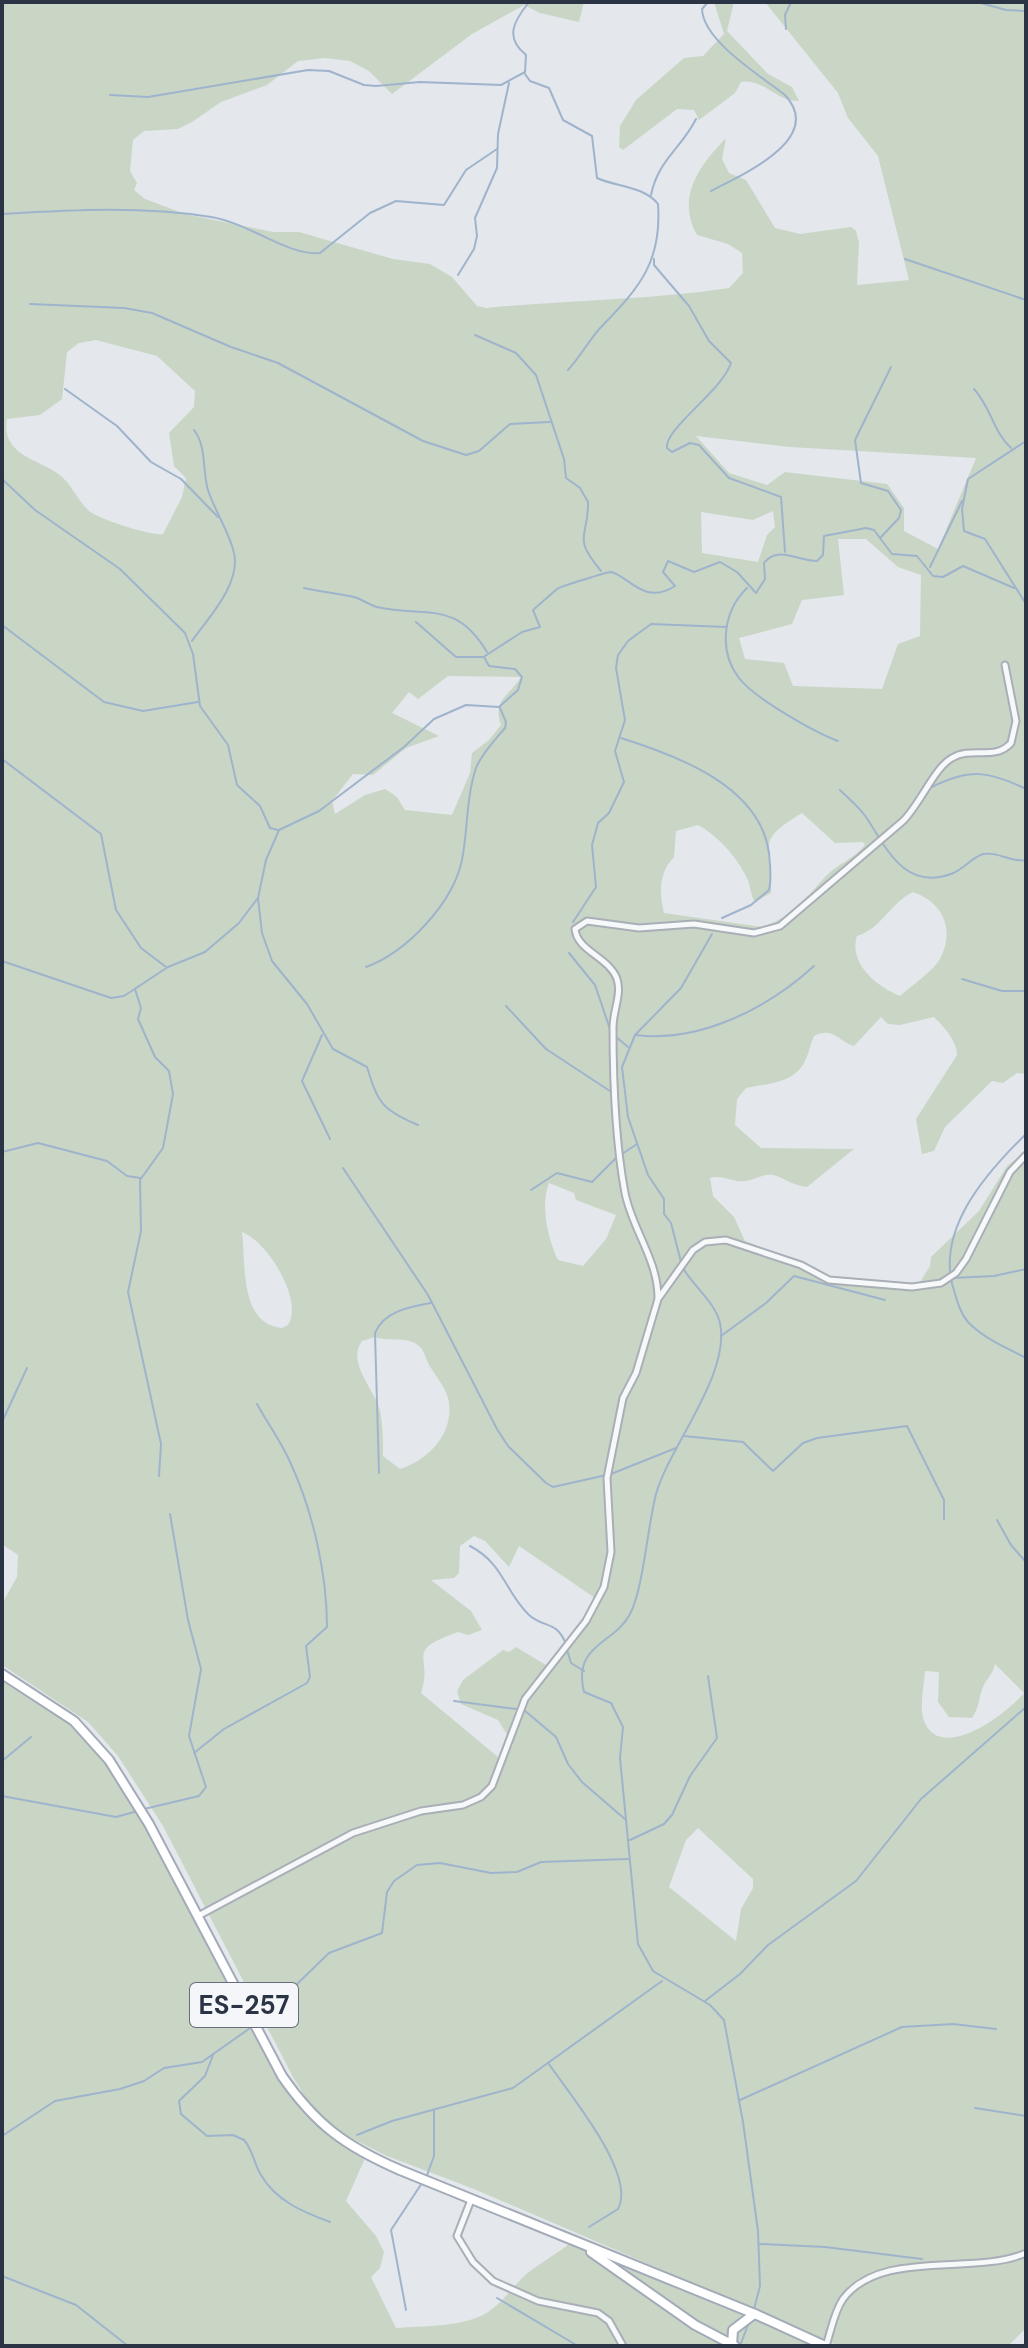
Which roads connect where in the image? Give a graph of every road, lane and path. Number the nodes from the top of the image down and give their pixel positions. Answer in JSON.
{"nodes":[{"id":1,"x":1005,"y":665,"type":"dead end"},
{"id":2,"x":1026,"y":1155,"type":"edge"},
{"id":3,"x":658,"y":1299,"type":"junction"},
{"id":4,"x":2,"y":1674,"type":"edge"},
{"id":5,"x":198,"y":1916,"type":"junction"},
{"id":6,"x":471,"y":2200,"type":"junction"},
{"id":7,"x":569,"y":2240,"type":"junction"},
{"id":8,"x":1026,"y":2253,"type":"edge"},
{"id":9,"x":755,"y":2314,"type":"junction"},
{"id":10,"x":734,"y":2345,"type":"edge"},
{"id":11,"x":623,"y":2346,"type":"edge"},
{"id":12,"x":826,"y":2346,"type":"edge"}],
"edges":[{"from":1,"to":3,"type":"street"},
{"from":2,"to":3,"type":"street"},
{"from":3,"to":5,"type":"street"},
{"from":4,"to":5,"type":"main road","number":"ES-257"},
{"from":5,"to":6,"type":"main road","number":"ES-257"},
{"from":6,"to":7,"type":"main road","number":"ES-257"},
{"from":6,"to":11,"type":"street"},
{"from":7,"to":9,"type":"main road","number":"ES-257"},
{"from":7,"to":10,"type":"main road","number":"ES-257"},
{"from":8,"to":12,"type":"street"},
{"from":9,"to":10,"type":"main road"},
{"from":9,"to":12,"type":"main road","number":"ES-257"}]}
